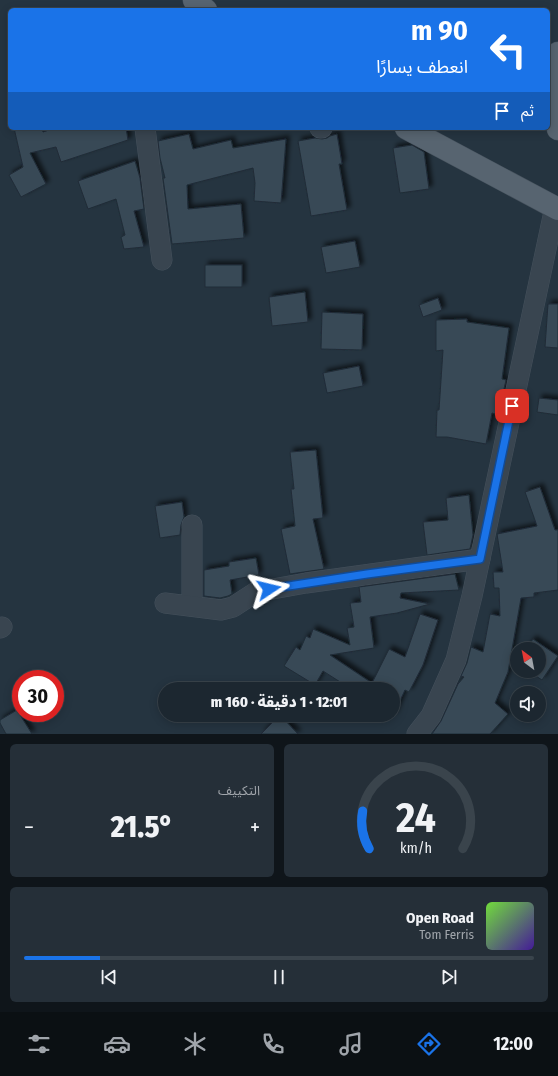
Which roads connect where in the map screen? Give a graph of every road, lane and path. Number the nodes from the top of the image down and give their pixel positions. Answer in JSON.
{"nodes":[{"id":1,"x":194,"y":0,"type":"edge"},
{"id":2,"x":204,"y":8,"type":"edge"},
{"id":3,"x":558,"y":53,"type":"edge"},
{"id":4,"x":558,"y":129,"type":"edge"},
{"id":5,"x":145,"y":130,"type":"edge"},
{"id":6,"x":410,"y":130,"type":"edge"},
{"id":7,"x":556,"y":208,"type":"edge"},
{"id":8,"x":162,"y":260,"type":"dead end"},
{"id":9,"x":192,"y":525,"type":"dead end"},
{"id":10,"x":480,"y":559,"type":"junction"},
{"id":11,"x":165,"y":603,"type":"dead end"},
{"id":12,"x":192,"y":606,"type":"junction"},
{"id":13,"x":417,"y":734,"type":"edge"}],
"edges":[{"from":1,"to":2,"type":"main road"},
{"from":3,"to":4,"type":"main road"},
{"from":5,"to":8,"type":"street"},
{"from":6,"to":7,"type":"main road"},
{"from":7,"to":10,"type":"street"},
{"from":9,"to":12,"type":"street"},
{"from":10,"to":12,"type":"street"},
{"from":10,"to":13,"type":"street"},
{"from":11,"to":12,"type":"street"}]}
